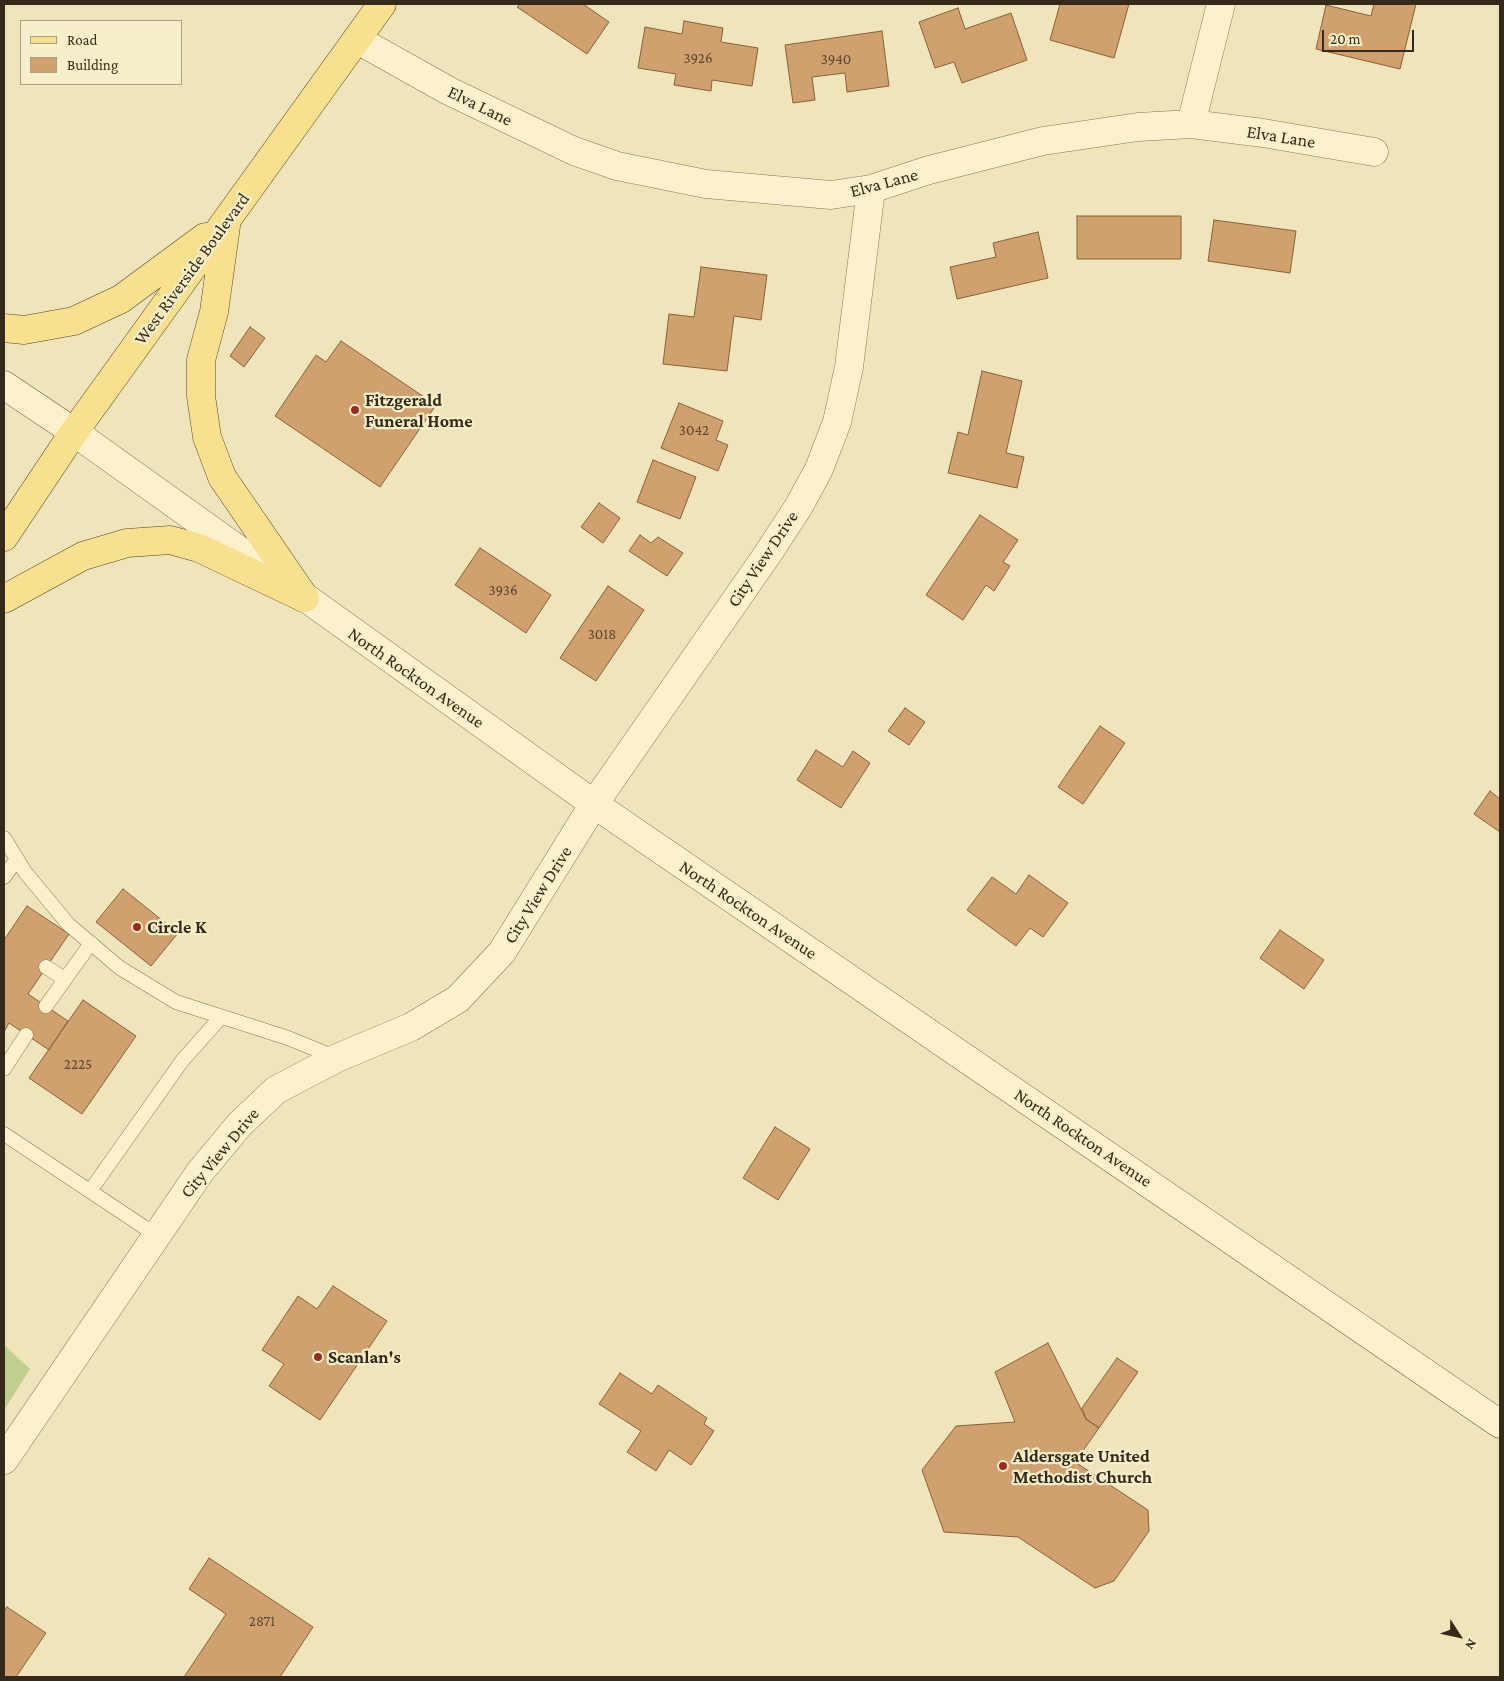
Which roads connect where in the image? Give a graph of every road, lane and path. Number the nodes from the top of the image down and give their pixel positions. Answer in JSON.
{"nodes":[{"id":1,"x":382,"y":4,"type":"edge"},
{"id":2,"x":1221,"y":4,"type":"edge"},
{"id":3,"x":358,"y":40,"type":"junction"},
{"id":4,"x":1191,"y":124,"type":"junction"},
{"id":5,"x":1374,"y":152,"type":"dead end"},
{"id":6,"x":871,"y":189,"type":"junction"},
{"id":7,"x":226,"y":222,"type":"junction"},
{"id":8,"x":4,"y":328,"type":"edge"},
{"id":9,"x":4,"y":385,"type":"edge"},
{"id":10,"x":74,"y":432,"type":"junction"},
{"id":11,"x":4,"y":537,"type":"edge"},
{"id":12,"x":305,"y":598,"type":"junction"},
{"id":13,"x":4,"y":599,"type":"edge"},
{"id":14,"x":594,"y":804,"type":"junction"},
{"id":15,"x":4,"y":838,"type":"edge"},
{"id":16,"x":17,"y":859,"type":"junction"},
{"id":17,"x":4,"y":877,"type":"edge"},
{"id":18,"x":91,"y":943,"type":"junction"},
{"id":19,"x":46,"y":967,"type":"dead end"},
{"id":20,"x":65,"y":979,"type":"junction"},
{"id":21,"x":46,"y":1006,"type":"dead end"},
{"id":22,"x":221,"y":1017,"type":"junction"},
{"id":23,"x":26,"y":1035,"type":"dead end"},
{"id":24,"x":337,"y":1058,"type":"junction"},
{"id":25,"x":5,"y":1066,"type":"edge"},
{"id":26,"x":4,"y":1134,"type":"edge"},
{"id":27,"x":90,"y":1191,"type":"junction"},
{"id":28,"x":156,"y":1235,"type":"junction"},
{"id":29,"x":1500,"y":1424,"type":"edge"},
{"id":30,"x":4,"y":1460,"type":"edge"}],
"edges":[{"from":1,"to":3,"type":"main road","name":"West Riverside Boulevard"},
{"from":2,"to":4,"type":"street"},
{"from":3,"to":6,"type":"street","name":"Elva Lane"},
{"from":3,"to":7,"type":"main road","name":"West Riverside Boulevard"},
{"from":4,"to":5,"type":"street","name":"Elva Lane"},
{"from":4,"to":6,"type":"street","name":"Elva Lane"},
{"from":6,"to":14,"type":"street","name":"City View Drive"},
{"from":7,"to":8,"type":"main road"},
{"from":7,"to":10,"type":"main road","name":"West Riverside Boulevard"},
{"from":7,"to":12,"type":"main road"},
{"from":9,"to":10,"type":"street","name":"North Rockton Avenue"},
{"from":10,"to":11,"type":"main road","name":"West Riverside Boulevard"},
{"from":10,"to":12,"type":"street","name":"North Rockton Avenue"},
{"from":12,"to":13,"type":"main road"},
{"from":12,"to":14,"type":"street","name":"North Rockton Avenue"},
{"from":14,"to":24,"type":"street","name":"City View Drive"},
{"from":14,"to":29,"type":"street","name":"North Rockton Avenue"},
{"from":15,"to":16,"type":"lane"},
{"from":16,"to":17,"type":"lane"},
{"from":16,"to":18,"type":"lane"},
{"from":18,"to":20,"type":"lane"},
{"from":18,"to":22,"type":"lane"},
{"from":19,"to":20,"type":"lane"},
{"from":20,"to":21,"type":"lane"},
{"from":22,"to":24,"type":"lane"},
{"from":22,"to":27,"type":"lane"},
{"from":23,"to":25,"type":"lane"},
{"from":24,"to":28,"type":"street","name":"City View Drive"},
{"from":26,"to":27,"type":"lane"},
{"from":27,"to":28,"type":"lane"},
{"from":28,"to":30,"type":"street","name":"City View Drive"}]}
